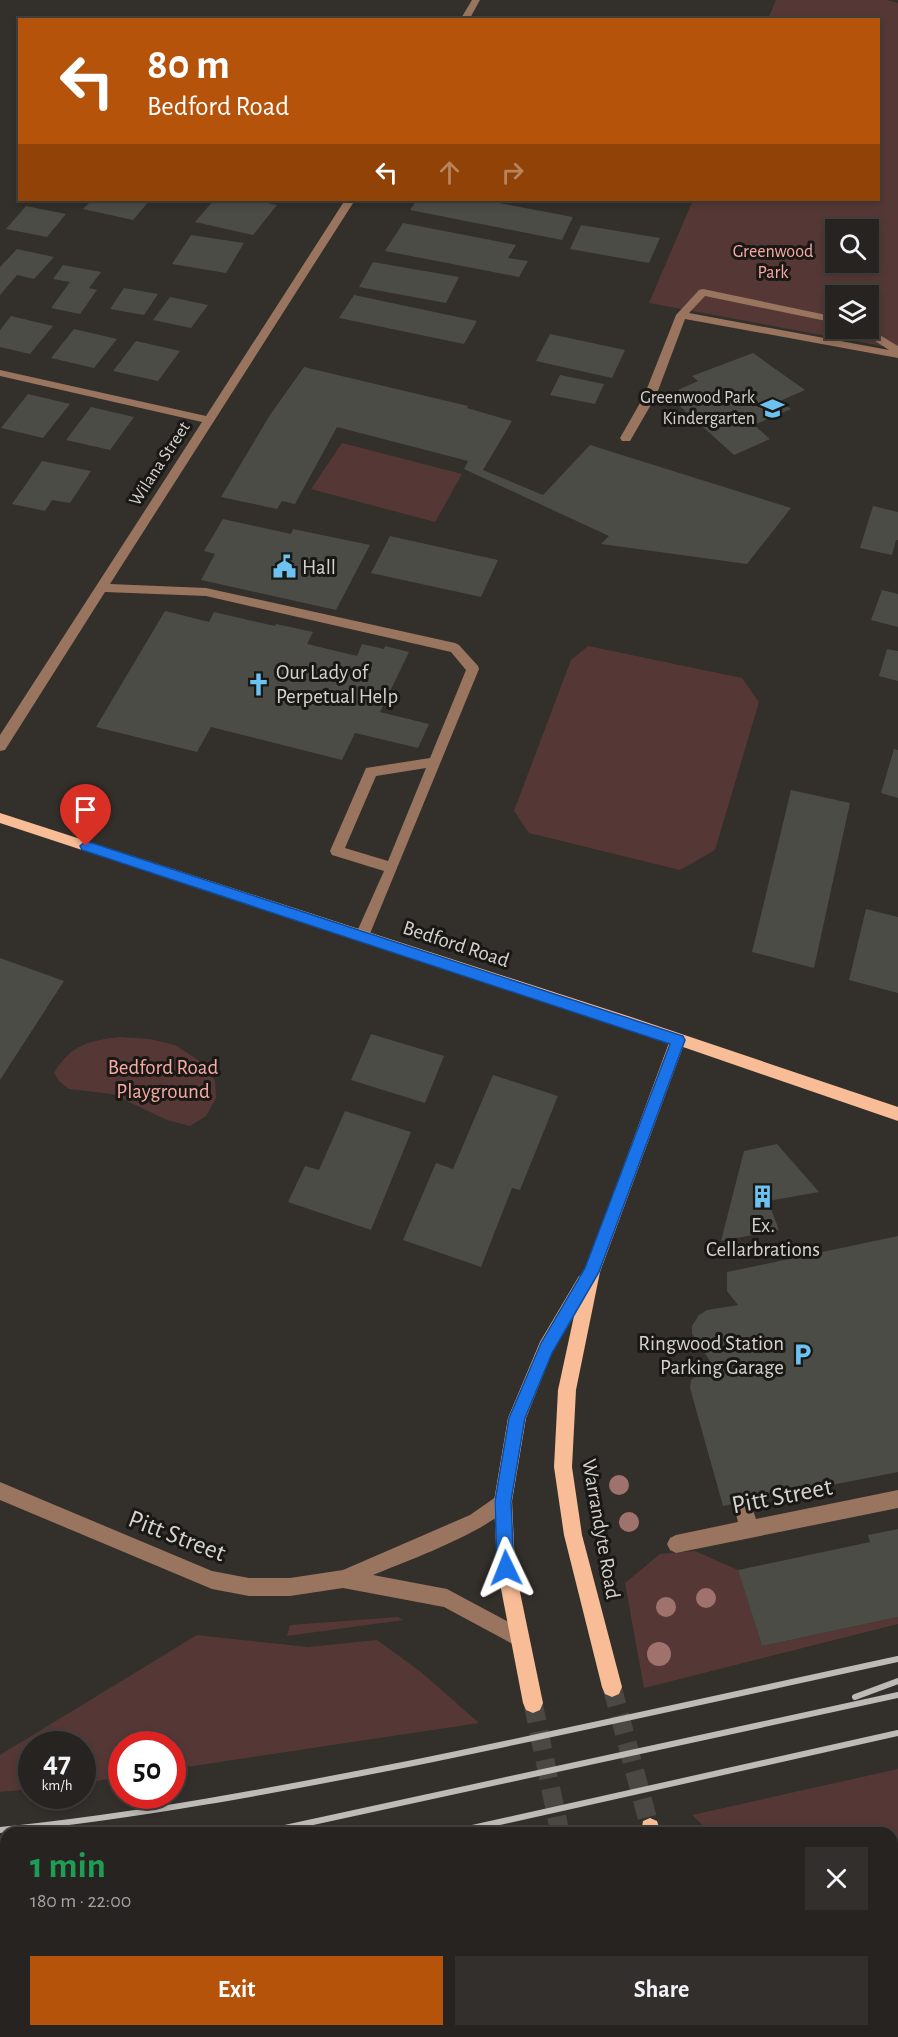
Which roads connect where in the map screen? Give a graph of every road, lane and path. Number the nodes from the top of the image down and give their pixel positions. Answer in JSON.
{"nodes":[{"id":1,"x":476,"y":0,"type":"edge"},
{"id":2,"x":465,"y":18,"type":"edge"},
{"id":3,"x":349,"y":201,"type":"edge"},
{"id":4,"x":681,"y":315,"type":"junction"},
{"id":5,"x":825,"y":318,"type":"edge"},
{"id":6,"x":877,"y":339,"type":"edge"},
{"id":7,"x":898,"y":353,"type":"edge"},
{"id":8,"x":0,"y":373,"type":"edge"},
{"id":9,"x":210,"y":420,"type":"junction"},
{"id":10,"x":626,"y":438,"type":"dead end"},
{"id":11,"x":102,"y":588,"type":"junction"},
{"id":12,"x":0,"y":746,"type":"edge"},
{"id":13,"x":434,"y":762,"type":"junction"},
{"id":14,"x":0,"y":818,"type":"edge"},
{"id":15,"x":392,"y":868,"type":"junction"},
{"id":16,"x":362,"y":936,"type":"junction"},
{"id":17,"x":678,"y":1040,"type":"junction"},
{"id":18,"x":898,"y":1114,"type":"edge"},
{"id":19,"x":592,"y":1272,"type":"junction"},
{"id":20,"x":0,"y":1491,"type":"edge"},
{"id":21,"x":898,"y":1499,"type":"edge"},
{"id":22,"x":503,"y":1501,"type":"junction"},
{"id":23,"x":742,"y":1502,"type":"dead end"},
{"id":24,"x":749,"y":1528,"type":"junction"},
{"id":25,"x":676,"y":1545,"type":"dead end"},
{"id":26,"x":343,"y":1579,"type":"junction"},
{"id":27,"x":520,"y":1639,"type":"junction"},
{"id":28,"x":612,"y":1686,"type":"tunnel mouth"},
{"id":29,"x":533,"y":1703,"type":"tunnel mouth"}],
"edges":[{"from":1,"to":2,"type":"street"},
{"from":3,"to":9,"type":"street","name":"Wilana Street"},
{"from":4,"to":5,"type":"street"},
{"from":4,"to":7,"type":"street"},
{"from":4,"to":10,"type":"street"},
{"from":6,"to":7,"type":"street"},
{"from":8,"to":9,"type":"street"},
{"from":9,"to":11,"type":"street","name":"Wilana Street"},
{"from":11,"to":12,"type":"street","name":"Wilana Street"},
{"from":11,"to":13,"type":"street"},
{"from":13,"to":15,"type":"street"},
{"from":13,"to":15,"type":"street"},
{"from":14,"to":16,"type":"main road","name":"Bedford Road"},
{"from":15,"to":16,"type":"street"},
{"from":16,"to":17,"type":"main road","name":"Bedford Road"},
{"from":17,"to":18,"type":"main road","name":"Bedford Road"},
{"from":17,"to":19,"type":"main road","name":"Warrandyte Road"},
{"from":19,"to":22,"type":"main road","name":"Warrandyte Road"},
{"from":19,"to":28,"type":"main road","name":"Warrandyte Road"},
{"from":20,"to":26,"type":"street","name":"Pitt Street"},
{"from":21,"to":24,"type":"street","name":"Pitt Street"},
{"from":22,"to":26,"type":"street","name":"Pitt Street"},
{"from":22,"to":27,"type":"main road","name":"Warrandyte Road"},
{"from":23,"to":24,"type":"street"},
{"from":24,"to":25,"type":"street","name":"Pitt Street"},
{"from":26,"to":27,"type":"street","name":"Pitt Street"},
{"from":27,"to":29,"type":"main road","name":"Warrandyte Road"}]}
